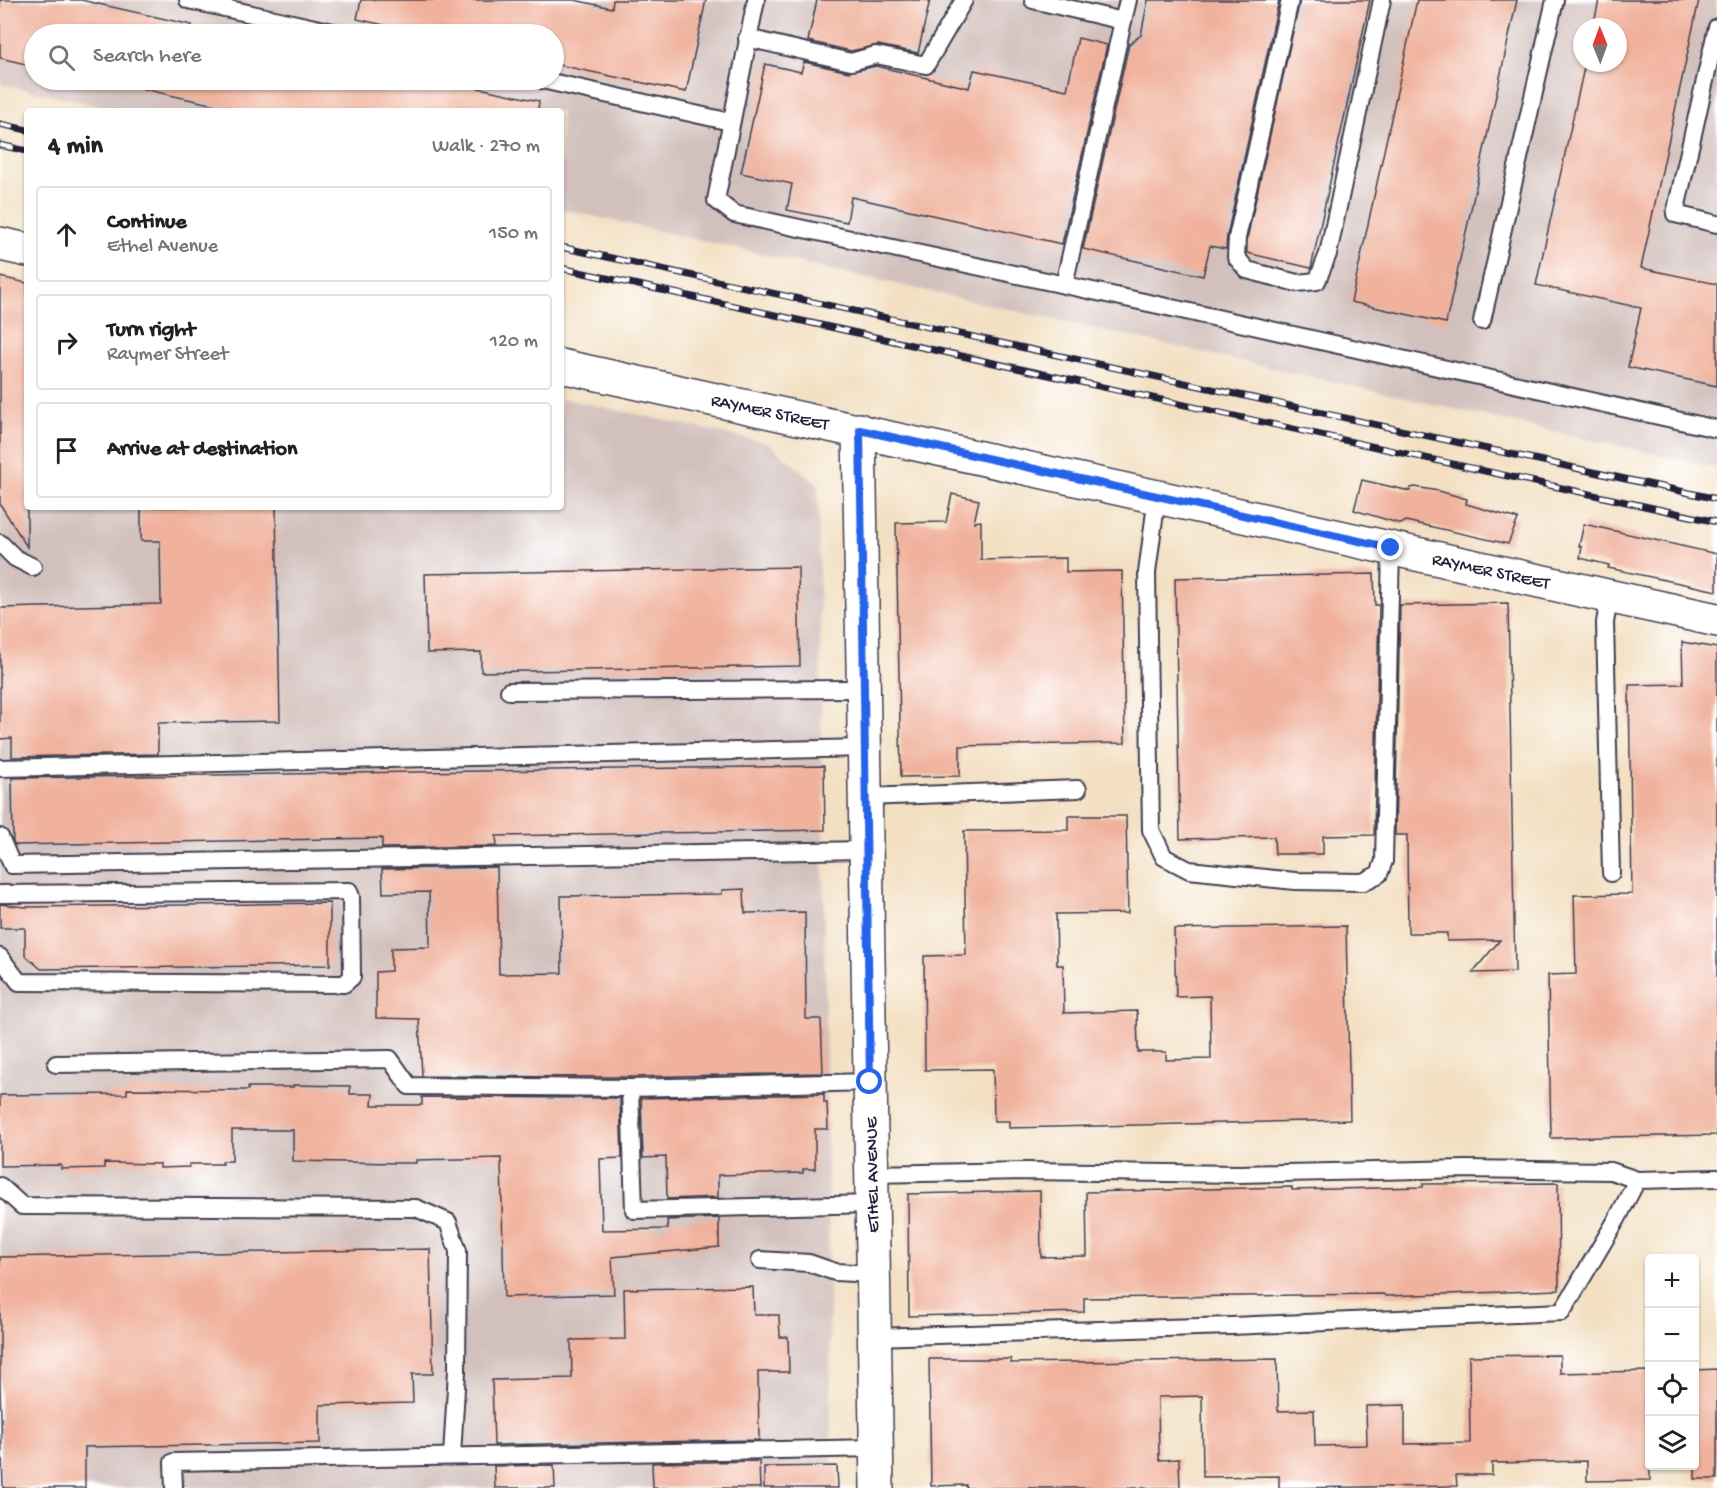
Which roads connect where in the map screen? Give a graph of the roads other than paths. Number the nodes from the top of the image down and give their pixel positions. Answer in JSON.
{"nodes":[{"id":1,"x":188,"y":0,"type":"edge"},
{"id":2,"x":756,"y":0,"type":"edge"},
{"id":3,"x":964,"y":0,"type":"edge"},
{"id":4,"x":1033,"y":0,"type":"edge"},
{"id":5,"x":1128,"y":0,"type":"edge"},
{"id":6,"x":1290,"y":0,"type":"edge"},
{"id":7,"x":1382,"y":0,"type":"edge"},
{"id":8,"x":1555,"y":0,"type":"edge"},
{"id":9,"x":1123,"y":21,"type":"junction"},
{"id":10,"x":297,"y":24,"type":"edge"},
{"id":11,"x":1717,"y":27,"type":"edge"},
{"id":12,"x":747,"y":38,"type":"junction"},
{"id":13,"x":564,"y":85,"type":"edge"},
{"id":14,"x":731,"y":122,"type":"junction"},
{"id":15,"x":1717,"y":224,"type":"edge"},
{"id":16,"x":0,"y":244,"type":"edge"},
{"id":17,"x":24,"y":249,"type":"edge"},
{"id":18,"x":1064,"y":285,"type":"junction"},
{"id":19,"x":1482,"y":321,"type":"dead end"},
{"id":20,"x":564,"y":367,"type":"edge"},
{"id":21,"x":1717,"y":429,"type":"edge"},
{"id":22,"x":860,"y":430,"type":"junction"},
{"id":23,"x":1157,"y":496,"type":"junction"},
{"id":24,"x":0,"y":543,"type":"edge"},
{"id":25,"x":1391,"y":548,"type":"junction"},
{"id":26,"x":33,"y":567,"type":"dead end"},
{"id":27,"x":1610,"y":596,"type":"junction"},
{"id":28,"x":1717,"y":620,"type":"edge"},
{"id":29,"x":864,"y":689,"type":"junction"},
{"id":30,"x":509,"y":691,"type":"dead end"},
{"id":31,"x":865,"y":748,"type":"junction"},
{"id":32,"x":0,"y":768,"type":"edge"},
{"id":33,"x":1078,"y":789,"type":"dead end"},
{"id":34,"x":866,"y":797,"type":"junction"},
{"id":35,"x":0,"y":837,"type":"edge"},
{"id":36,"x":866,"y":850,"type":"junction"},
{"id":37,"x":1611,"y":873,"type":"dead end"},
{"id":38,"x":0,"y":894,"type":"edge"},
{"id":39,"x":0,"y":957,"type":"edge"},
{"id":40,"x":56,"y":1064,"type":"dead end"},
{"id":41,"x":870,"y":1082,"type":"junction"},
{"id":42,"x":630,"y":1088,"type":"junction"},
{"id":43,"x":1717,"y":1178,"type":"edge"},
{"id":44,"x":1637,"y":1180,"type":"junction"},
{"id":45,"x":0,"y":1186,"type":"edge"},
{"id":46,"x":872,"y":1189,"type":"junction"},
{"id":47,"x":760,"y":1260,"type":"dead end"},
{"id":48,"x":873,"y":1275,"type":"junction"},
{"id":49,"x":874,"y":1337,"type":"junction"},
{"id":50,"x":876,"y":1448,"type":"junction"},
{"id":51,"x":452,"y":1456,"type":"junction"},
{"id":52,"x":174,"y":1488,"type":"edge"},
{"id":53,"x":877,"y":1488,"type":"edge"}],
"edges":[{"from":1,"to":10,"type":"lane"},
{"from":2,"to":12,"type":"lane"},
{"from":3,"to":12,"type":"lane"},
{"from":4,"to":9,"type":"lane"},
{"from":5,"to":9,"type":"lane"},
{"from":6,"to":7,"type":"lane"},
{"from":8,"to":19,"type":"lane"},
{"from":9,"to":18,"type":"lane"},
{"from":11,"to":15,"type":"lane"},
{"from":12,"to":14,"type":"lane"},
{"from":13,"to":14,"type":"lane"},
{"from":14,"to":18,"type":"lane"},
{"from":16,"to":17,"type":"street"},
{"from":18,"to":21,"type":"lane"},
{"from":20,"to":22,"type":"street","name":"RAYMER STREET"},
{"from":22,"to":23,"type":"street","name":"RAYMER STREET"},
{"from":22,"to":29,"type":"street","name":"ETHEL AVENUE"},
{"from":23,"to":25,"type":"street","name":"RAYMER STREET"},
{"from":23,"to":25,"type":"lane"},
{"from":24,"to":26,"type":"lane"},
{"from":25,"to":27,"type":"street","name":"RAYMER STREET"},
{"from":27,"to":28,"type":"street","name":"RAYMER STREET"},
{"from":27,"to":37,"type":"lane"},
{"from":29,"to":30,"type":"lane"},
{"from":29,"to":31,"type":"street","name":"ETHEL AVENUE"},
{"from":31,"to":32,"type":"lane"},
{"from":31,"to":34,"type":"street","name":"ETHEL AVENUE"},
{"from":33,"to":34,"type":"lane"},
{"from":34,"to":36,"type":"street","name":"ETHEL AVENUE"},
{"from":35,"to":36,"type":"lane"},
{"from":36,"to":41,"type":"street","name":"ETHEL AVENUE"},
{"from":38,"to":39,"type":"lane"},
{"from":40,"to":42,"type":"lane"},
{"from":41,"to":42,"type":"lane"},
{"from":41,"to":46,"type":"street","name":"ETHEL AVENUE"},
{"from":42,"to":46,"type":"lane"},
{"from":43,"to":44,"type":"lane"},
{"from":44,"to":46,"type":"lane"},
{"from":44,"to":49,"type":"lane"},
{"from":45,"to":51,"type":"lane"},
{"from":46,"to":48,"type":"street","name":"ETHEL AVENUE"},
{"from":47,"to":48,"type":"lane"},
{"from":48,"to":49,"type":"street","name":"ETHEL AVENUE"},
{"from":49,"to":50,"type":"street","name":"ETHEL AVENUE"},
{"from":50,"to":51,"type":"lane"},
{"from":50,"to":53,"type":"street","name":"ETHEL AVENUE"},
{"from":51,"to":52,"type":"lane"}]}
